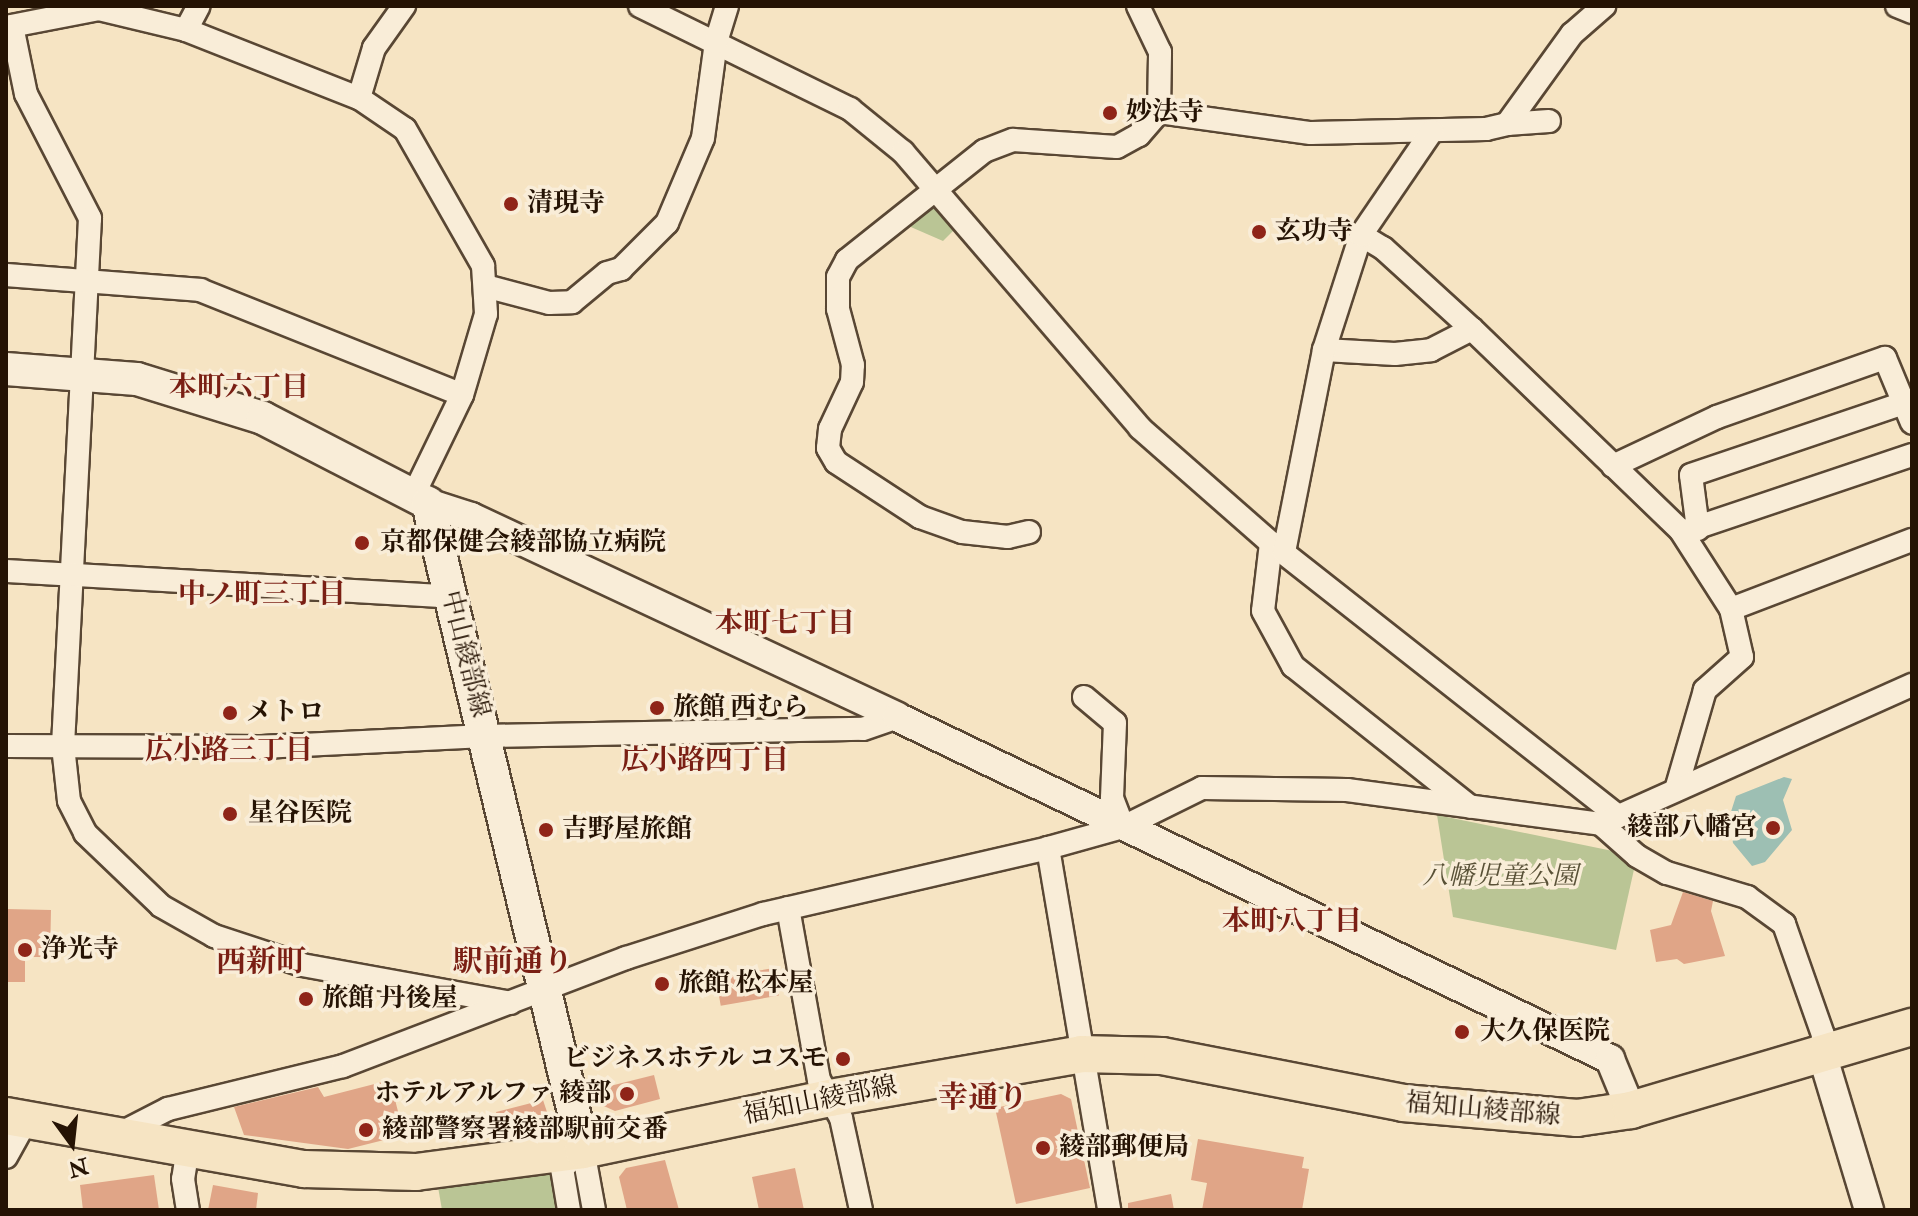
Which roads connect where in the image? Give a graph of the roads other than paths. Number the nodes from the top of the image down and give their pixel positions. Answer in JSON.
{"nodes":[{"id":1,"x":199,"y":6,"type":"edge"},
{"id":2,"x":404,"y":6,"type":"edge"},
{"id":3,"x":640,"y":6,"type":"edge"},
{"id":4,"x":727,"y":6,"type":"edge"},
{"id":5,"x":1138,"y":6,"type":"edge"},
{"id":6,"x":1604,"y":6,"type":"edge"},
{"id":7,"x":1897,"y":6,"type":"edge"},
{"id":8,"x":1912,"y":12,"type":"edge"},
{"id":9,"x":12,"y":20,"type":"edge"},
{"id":10,"x":186,"y":30,"type":"junction"},
{"id":11,"x":716,"y":42,"type":"junction"},
{"id":12,"x":359,"y":98,"type":"junction"},
{"id":13,"x":1159,"y":112,"type":"junction"},
{"id":14,"x":1549,"y":121,"type":"dead end"},
{"id":15,"x":1507,"y":124,"type":"junction"},
{"id":16,"x":1432,"y":131,"type":"junction"},
{"id":17,"x":936,"y":188,"type":"junction"},
{"id":18,"x":1361,"y":235,"type":"junction"},
{"id":19,"x":6,"y":275,"type":"edge"},
{"id":20,"x":90,"y":280,"type":"junction"},
{"id":21,"x":485,"y":286,"type":"junction"},
{"id":22,"x":1472,"y":329,"type":"junction"},
{"id":23,"x":1324,"y":350,"type":"junction"},
{"id":24,"x":6,"y":369,"type":"edge"},
{"id":25,"x":80,"y":373,"type":"junction"},
{"id":26,"x":462,"y":395,"type":"junction"},
{"id":27,"x":1910,"y":409,"type":"edge"},
{"id":28,"x":1912,"y":455,"type":"edge"},
{"id":29,"x":1613,"y":466,"type":"junction"},
{"id":30,"x":421,"y":499,"type":"junction"},
{"id":31,"x":1690,"y":530,"type":"junction"},
{"id":32,"x":1029,"y":532,"type":"dead end"},
{"id":33,"x":1912,"y":540,"type":"edge"},
{"id":34,"x":1278,"y":547,"type":"junction"},
{"id":35,"x":6,"y":571,"type":"edge"},
{"id":36,"x":71,"y":575,"type":"junction"},
{"id":37,"x":451,"y":597,"type":"junction"},
{"id":38,"x":1731,"y":609,"type":"junction"},
{"id":39,"x":1912,"y":685,"type":"edge"},
{"id":40,"x":1084,"y":697,"type":"dead end"},
{"id":41,"x":897,"y":717,"type":"junction"},
{"id":42,"x":485,"y":736,"type":"junction"},
{"id":43,"x":6,"y":746,"type":"edge"},
{"id":44,"x":63,"y":746,"type":"junction"},
{"id":45,"x":1676,"y":790,"type":"junction"},
{"id":46,"x":1471,"y":808,"type":"junction"},
{"id":47,"x":1610,"y":820,"type":"junction"},
{"id":48,"x":1123,"y":827,"type":"junction"},
{"id":49,"x":1048,"y":848,"type":"junction"},
{"id":50,"x":788,"y":908,"type":"junction"},
{"id":51,"x":547,"y":991,"type":"junction"},
{"id":52,"x":511,"y":1003,"type":"junction"},
{"id":53,"x":1912,"y":1027,"type":"edge"},
{"id":54,"x":1081,"y":1054,"type":"junction"},
{"id":55,"x":1822,"y":1054,"type":"junction"},
{"id":56,"x":830,"y":1098,"type":"junction"},
{"id":57,"x":1631,"y":1110,"type":"junction"},
{"id":58,"x":16,"y":1118,"type":"edge"},
{"id":59,"x":121,"y":1133,"type":"junction"},
{"id":60,"x":188,"y":1148,"type":"junction"},
{"id":61,"x":583,"y":1150,"type":"junction"},
{"id":62,"x":6,"y":1157,"type":"edge"},
{"id":63,"x":188,"y":1210,"type":"edge"},
{"id":64,"x":569,"y":1210,"type":"edge"},
{"id":65,"x":594,"y":1210,"type":"edge"},
{"id":66,"x":861,"y":1210,"type":"edge"},
{"id":67,"x":1109,"y":1210,"type":"edge"},
{"id":68,"x":1869,"y":1210,"type":"edge"}],
"edges":[{"from":1,"to":10,"type":"street"},
{"from":2,"to":12,"type":"street"},
{"from":3,"to":11,"type":"street"},
{"from":4,"to":11,"type":"street"},
{"from":5,"to":13,"type":"street"},
{"from":6,"to":15,"type":"street"},
{"from":7,"to":8,"type":"street"},
{"from":9,"to":10,"type":"street"},
{"from":9,"to":20,"type":"street"},
{"from":10,"to":12,"type":"street"},
{"from":11,"to":17,"type":"street"},
{"from":11,"to":21,"type":"street"},
{"from":12,"to":21,"type":"street"},
{"from":13,"to":16,"type":"street"},
{"from":13,"to":17,"type":"street"},
{"from":14,"to":15,"type":"street"},
{"from":15,"to":16,"type":"street"},
{"from":16,"to":18,"type":"street"},
{"from":17,"to":32,"type":"street"},
{"from":17,"to":34,"type":"street"},
{"from":18,"to":22,"type":"street"},
{"from":18,"to":23,"type":"street"},
{"from":19,"to":20,"type":"street"},
{"from":20,"to":25,"type":"street"},
{"from":20,"to":26,"type":"street"},
{"from":21,"to":26,"type":"street"},
{"from":22,"to":23,"type":"street"},
{"from":22,"to":29,"type":"street"},
{"from":23,"to":34,"type":"street"},
{"from":24,"to":25,"type":"main road"},
{"from":25,"to":30,"type":"main road"},
{"from":25,"to":36,"type":"street"},
{"from":26,"to":30,"type":"street"},
{"from":27,"to":29,"type":"street"},
{"from":27,"to":31,"type":"street"},
{"from":28,"to":31,"type":"street"},
{"from":29,"to":31,"type":"street"},
{"from":30,"to":37,"type":"main road","name":"中山綾部線"},
{"from":30,"to":41,"type":"street"},
{"from":31,"to":38,"type":"street"},
{"from":33,"to":38,"type":"street"},
{"from":34,"to":46,"type":"street"},
{"from":34,"to":47,"type":"street"},
{"from":35,"to":36,"type":"street"},
{"from":36,"to":37,"type":"street"},
{"from":36,"to":44,"type":"street"},
{"from":37,"to":42,"type":"main road","name":"中山綾部線"},
{"from":38,"to":45,"type":"street"},
{"from":39,"to":45,"type":"street"},
{"from":40,"to":48,"type":"street"},
{"from":41,"to":42,"type":"street"},
{"from":41,"to":48,"type":"street"},
{"from":42,"to":44,"type":"street"},
{"from":42,"to":51,"type":"main road","name":"中山綾部線"},
{"from":43,"to":44,"type":"street"},
{"from":44,"to":52,"type":"street"},
{"from":45,"to":47,"type":"street"},
{"from":46,"to":47,"type":"street"},
{"from":46,"to":48,"type":"street"},
{"from":47,"to":55,"type":"street"},
{"from":48,"to":49,"type":"street"},
{"from":48,"to":57,"type":"street"},
{"from":49,"to":50,"type":"street"},
{"from":49,"to":54,"type":"street"},
{"from":50,"to":51,"type":"street"},
{"from":50,"to":56,"type":"street"},
{"from":51,"to":52,"type":"street"},
{"from":51,"to":61,"type":"main road","name":"中山綾部線"},
{"from":52,"to":59,"type":"street"},
{"from":53,"to":55,"type":"main road","name":"福知山綾部線"},
{"from":54,"to":56,"type":"main road","name":"福知山綾部線"},
{"from":54,"to":57,"type":"main road","name":"福知山綾部線"},
{"from":54,"to":67,"type":"street"},
{"from":55,"to":57,"type":"main road","name":"福知山綾部線"},
{"from":55,"to":68,"type":"street"},
{"from":56,"to":61,"type":"main road","name":"福知山綾部線"},
{"from":56,"to":66,"type":"street"},
{"from":58,"to":59,"type":"main road","name":"福知山綾部線"},
{"from":58,"to":62,"type":"street"},
{"from":59,"to":60,"type":"main road","name":"福知山綾部線"},
{"from":60,"to":61,"type":"main road","name":"福知山綾部線"},
{"from":60,"to":63,"type":"street"},
{"from":61,"to":64,"type":"street"},
{"from":61,"to":65,"type":"street"}]}
